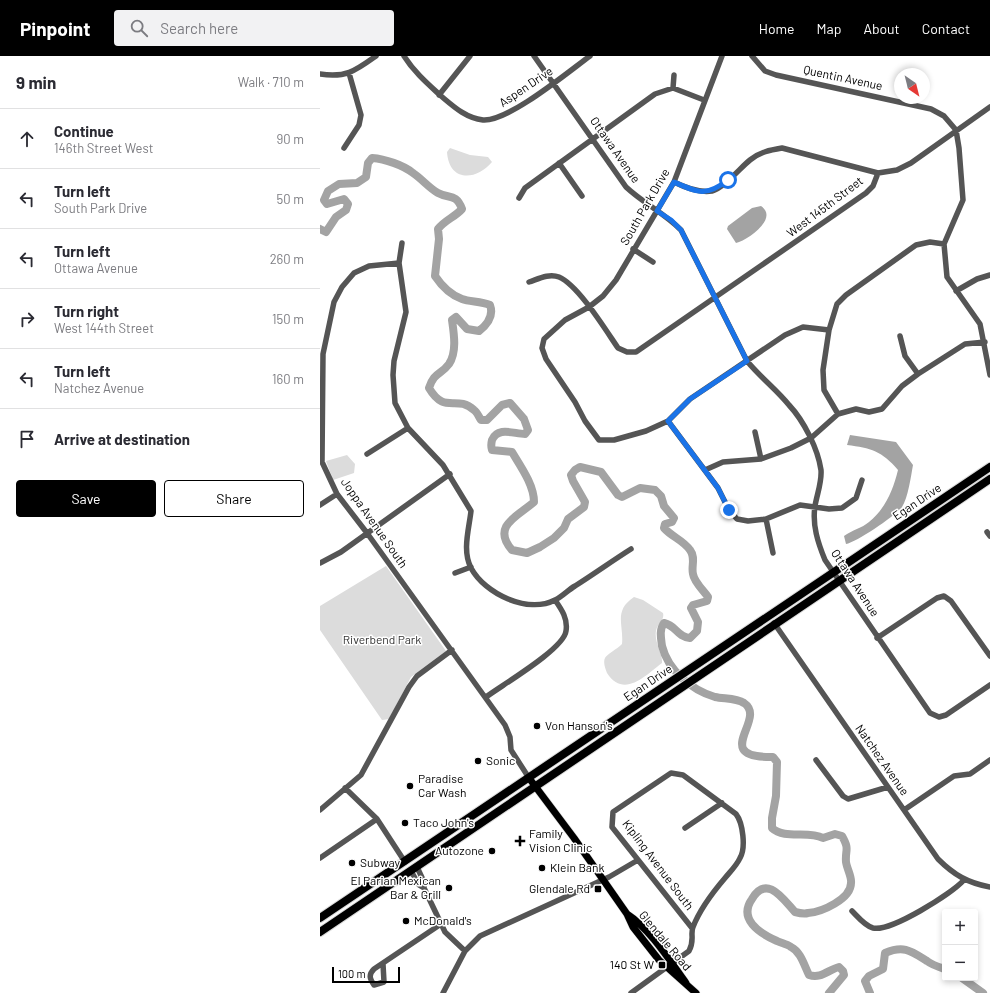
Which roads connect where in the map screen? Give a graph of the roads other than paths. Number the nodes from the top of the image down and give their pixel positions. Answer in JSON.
{"nodes":[{"id":1,"x":376,"y":56,"type":"edge"},
{"id":2,"x":404,"y":56,"type":"edge"},
{"id":3,"x":470,"y":56,"type":"edge"},
{"id":4,"x":534,"y":56,"type":"edge"},
{"id":5,"x":590,"y":56,"type":"edge"},
{"id":6,"x":722,"y":56,"type":"edge"},
{"id":7,"x":752,"y":56,"type":"edge"},
{"id":8,"x":349,"y":73,"type":"junction"},
{"id":9,"x":320,"y":74,"type":"edge"},
{"id":10,"x":674,"y":75,"type":"dead end"},
{"id":11,"x":554,"y":82,"type":"junction"},
{"id":12,"x":672,"y":88,"type":"junction"},
{"id":13,"x":439,"y":94,"type":"junction"},
{"id":14,"x":704,"y":100,"type":"junction"},
{"id":15,"x":990,"y":107,"type":"edge"},
{"id":16,"x":956,"y":130,"type":"junction"},
{"id":17,"x":593,"y":138,"type":"junction"},
{"id":18,"x":344,"y":148,"type":"dead end"},
{"id":19,"x":559,"y":163,"type":"junction"},
{"id":20,"x":878,"y":172,"type":"junction"},
{"id":21,"x":674,"y":182,"type":"junction"},
{"id":22,"x":582,"y":196,"type":"dead end"},
{"id":23,"x":519,"y":198,"type":"dead end"},
{"id":24,"x":657,"y":211,"type":"junction"},
{"id":25,"x":402,"y":243,"type":"dead end"},
{"id":26,"x":944,"y":244,"type":"junction"},
{"id":27,"x":633,"y":249,"type":"junction"},
{"id":28,"x":653,"y":262,"type":"dead end"},
{"id":29,"x":399,"y":263,"type":"junction"},
{"id":30,"x":990,"y":275,"type":"edge"},
{"id":31,"x":529,"y":282,"type":"dead end"},
{"id":32,"x":956,"y":291,"type":"junction"},
{"id":33,"x":715,"y":298,"type":"junction"},
{"id":34,"x":589,"y":307,"type":"junction"},
{"id":35,"x":830,"y":330,"type":"junction"},
{"id":36,"x":900,"y":336,"type":"dead end"},
{"id":37,"x":985,"y":342,"type":"junction"},
{"id":38,"x":321,"y":354,"type":"edge"},
{"id":39,"x":747,"y":361,"type":"junction"},
{"id":40,"x":918,"y":374,"type":"junction"},
{"id":41,"x":990,"y":375,"type":"edge"},
{"id":42,"x":838,"y":414,"type":"junction"},
{"id":43,"x":668,"y":421,"type":"junction"},
{"id":44,"x":408,"y":428,"type":"junction"},
{"id":45,"x":755,"y":432,"type":"dead end"},
{"id":46,"x":811,"y":438,"type":"junction"},
{"id":47,"x":367,"y":454,"type":"dead end"},
{"id":48,"x":761,"y":459,"type":"junction"},
{"id":49,"x":990,"y":467,"type":"edge"},
{"id":50,"x":705,"y":470,"type":"junction"},
{"id":51,"x":450,"y":474,"type":"junction"},
{"id":52,"x":990,"y":479,"type":"edge"},
{"id":53,"x":862,"y":480,"type":"dead end"},
{"id":54,"x":337,"y":494,"type":"junction"},
{"id":55,"x":320,"y":506,"type":"edge"},
{"id":56,"x":814,"y":507,"type":"junction"},
{"id":57,"x":766,"y":519,"type":"junction"},
{"id":58,"x":367,"y":533,"type":"junction"},
{"id":59,"x":631,"y":549,"type":"dead end"},
{"id":60,"x":773,"y":553,"type":"dead end"},
{"id":61,"x":320,"y":563,"type":"edge"},
{"id":62,"x":471,"y":568,"type":"junction"},
{"id":63,"x":454,"y":573,"type":"dead end"},
{"id":64,"x":833,"y":573,"type":"junction"},
{"id":65,"x":838,"y":580,"type":"junction"},
{"id":66,"x":556,"y":600,"type":"junction"},
{"id":67,"x":774,"y":623,"type":"junction"},
{"id":68,"x":877,"y":638,"type":"junction"},
{"id":69,"x":452,"y":650,"type":"junction"},
{"id":70,"x":990,"y":656,"type":"edge"},
{"id":71,"x":990,"y":685,"type":"edge"},
{"id":72,"x":486,"y":697,"type":"junction"},
{"id":73,"x":816,"y":760,"type":"dead end"},
{"id":74,"x":990,"y":760,"type":"edge"},
{"id":75,"x":529,"y":778,"type":"junction"},
{"id":76,"x":534,"y":786,"type":"junction"},
{"id":77,"x":888,"y":787,"type":"junction"},
{"id":78,"x":345,"y":788,"type":"junction"},
{"id":79,"x":722,"y":803,"type":"junction"},
{"id":80,"x":320,"y":810,"type":"edge"},
{"id":81,"x":904,"y":810,"type":"junction"},
{"id":82,"x":472,"y":817,"type":"junction"},
{"id":83,"x":377,"y":819,"type":"junction"},
{"id":84,"x":685,"y":828,"type":"dead end"},
{"id":85,"x":320,"y":858,"type":"edge"},
{"id":86,"x":638,"y":860,"type":"junction"},
{"id":87,"x":405,"y":862,"type":"junction"},
{"id":88,"x":414,"y":869,"type":"junction"},
{"id":89,"x":602,"y":880,"type":"junction"},
{"id":90,"x":964,"y":880,"type":"junction"},
{"id":91,"x":990,"y":887,"type":"edge"},
{"id":92,"x":852,"y":911,"type":"dead end"},
{"id":93,"x":345,"y":915,"type":"junction"},
{"id":94,"x":320,"y":918,"type":"edge"},
{"id":95,"x":441,"y":924,"type":"junction"},
{"id":96,"x":692,"y":928,"type":"junction"},
{"id":97,"x":320,"y":932,"type":"edge"},
{"id":98,"x":465,"y":951,"type":"junction"},
{"id":99,"x":383,"y":964,"type":"dead end"},
{"id":100,"x":670,"y":966,"type":"junction"},
{"id":101,"x":443,"y":993,"type":"edge"},
{"id":102,"x":631,"y":993,"type":"edge"},
{"id":103,"x":696,"y":993,"type":"edge"}],
"edges":[{"from":1,"to":8,"type":"street"},
{"from":2,"to":13,"type":"street"},
{"from":3,"to":13,"type":"street"},
{"from":4,"to":11,"type":"street","name":"Ottawa Avenue"},
{"from":5,"to":11,"type":"street","name":"Aspen Drive"},
{"from":6,"to":14,"type":"street","name":"South Park Drive"},
{"from":7,"to":16,"type":"street","name":"Quentin Avenue"},
{"from":8,"to":9,"type":"street"},
{"from":8,"to":18,"type":"street"},
{"from":10,"to":12,"type":"street"},
{"from":11,"to":13,"type":"street","name":"Aspen Drive"},
{"from":11,"to":17,"type":"street","name":"Ottawa Avenue"},
{"from":12,"to":14,"type":"street"},
{"from":12,"to":17,"type":"street"},
{"from":14,"to":21,"type":"street","name":"South Park Drive"},
{"from":15,"to":16,"type":"street","name":"West 145th Street"},
{"from":16,"to":20,"type":"street","name":"West 145th Street"},
{"from":16,"to":26,"type":"street"},
{"from":17,"to":19,"type":"street"},
{"from":17,"to":24,"type":"street","name":"Ottawa Avenue"},
{"from":19,"to":22,"type":"street"},
{"from":19,"to":23,"type":"street"},
{"from":20,"to":21,"type":"street"},
{"from":20,"to":33,"type":"street","name":"West 145th Street"},
{"from":21,"to":24,"type":"street","name":"South Park Drive"},
{"from":24,"to":27,"type":"street","name":"South Park Drive"},
{"from":24,"to":33,"type":"street","name":"Ottawa Avenue"},
{"from":25,"to":29,"type":"street"},
{"from":26,"to":32,"type":"street"},
{"from":26,"to":35,"type":"street"},
{"from":27,"to":28,"type":"street"},
{"from":27,"to":34,"type":"street","name":"South Park Drive"},
{"from":29,"to":38,"type":"street","name":"Joppa Avenue South"},
{"from":29,"to":44,"type":"street"},
{"from":30,"to":32,"type":"street"},
{"from":31,"to":34,"type":"street"},
{"from":32,"to":37,"type":"street"},
{"from":33,"to":34,"type":"street","name":"West 145th Street"},
{"from":33,"to":39,"type":"street","name":"Ottawa Avenue"},
{"from":34,"to":43,"type":"street","name":"South Park Drive"},
{"from":35,"to":39,"type":"street"},
{"from":35,"to":42,"type":"street"},
{"from":36,"to":40,"type":"street"},
{"from":37,"to":40,"type":"street"},
{"from":37,"to":41,"type":"street"},
{"from":38,"to":54,"type":"street","name":"Joppa Avenue South"},
{"from":39,"to":43,"type":"street"},
{"from":39,"to":46,"type":"street","name":"Ottawa Avenue"},
{"from":40,"to":42,"type":"street"},
{"from":42,"to":46,"type":"street"},
{"from":43,"to":50,"type":"street"},
{"from":44,"to":47,"type":"street"},
{"from":44,"to":51,"type":"street"},
{"from":45,"to":48,"type":"street"},
{"from":46,"to":48,"type":"street"},
{"from":46,"to":56,"type":"street","name":"Ottawa Avenue"},
{"from":48,"to":50,"type":"street"},
{"from":49,"to":64,"type":"highway","name":"Egan Drive"},
{"from":50,"to":57,"type":"street"},
{"from":51,"to":58,"type":"street"},
{"from":51,"to":62,"type":"street"},
{"from":52,"to":65,"type":"highway","name":"Egan Drive"},
{"from":53,"to":56,"type":"street"},
{"from":54,"to":55,"type":"street"},
{"from":54,"to":58,"type":"street","name":"Joppa Avenue South"},
{"from":56,"to":57,"type":"street"},
{"from":56,"to":64,"type":"street","name":"Ottawa Avenue"},
{"from":57,"to":60,"type":"street"},
{"from":58,"to":61,"type":"street"},
{"from":58,"to":69,"type":"street","name":"Joppa Avenue South"},
{"from":59,"to":66,"type":"street"},
{"from":62,"to":63,"type":"street"},
{"from":62,"to":66,"type":"street"},
{"from":64,"to":65,"type":"street","name":"Ottawa Avenue"},
{"from":64,"to":75,"type":"highway","name":"Egan Drive"},
{"from":65,"to":67,"type":"highway","name":"Egan Drive"},
{"from":65,"to":68,"type":"street","name":"Ottawa Avenue"},
{"from":66,"to":72,"type":"street"},
{"from":67,"to":76,"type":"highway","name":"Egan Drive"},
{"from":67,"to":77,"type":"street","name":"Natchez Avenue"},
{"from":68,"to":70,"type":"street"},
{"from":68,"to":71,"type":"street","name":"Ottawa Avenue"},
{"from":69,"to":72,"type":"street","name":"Joppa Avenue South"},
{"from":69,"to":78,"type":"street"},
{"from":72,"to":75,"type":"street","name":"Joppa Avenue South"},
{"from":73,"to":77,"type":"street"},
{"from":74,"to":81,"type":"street"},
{"from":75,"to":76,"type":"main road","name":"Glendale Road"},
{"from":75,"to":82,"type":"highway","name":"Egan Drive"},
{"from":76,"to":88,"type":"highway","name":"Egan Drive"},
{"from":76,"to":89,"type":"main road","name":"Glendale Road"},
{"from":77,"to":81,"type":"street","name":"Natchez Avenue"},
{"from":78,"to":80,"type":"street"},
{"from":78,"to":83,"type":"street"},
{"from":79,"to":84,"type":"street"},
{"from":79,"to":86,"type":"street","name":"Kipling Avenue South"},
{"from":79,"to":96,"type":"street"},
{"from":81,"to":90,"type":"street","name":"Natchez Avenue"},
{"from":82,"to":87,"type":"highway","name":"Egan Drive"},
{"from":82,"to":88,"type":"highway"},
{"from":83,"to":85,"type":"street"},
{"from":83,"to":87,"type":"street"},
{"from":86,"to":89,"type":"street"},
{"from":86,"to":96,"type":"street","name":"Kipling Avenue South"},
{"from":87,"to":93,"type":"highway"},
{"from":87,"to":94,"type":"highway","name":"Egan Drive"},
{"from":88,"to":93,"type":"highway","name":"Egan Drive"},
{"from":88,"to":95,"type":"street"},
{"from":89,"to":98,"type":"street"},
{"from":89,"to":100,"type":"main road","name":"Glendale Road"},
{"from":90,"to":91,"type":"street","name":"Natchez Avenue"},
{"from":90,"to":92,"type":"street"},
{"from":93,"to":97,"type":"highway"},
{"from":95,"to":98,"type":"street"},
{"from":95,"to":99,"type":"street"},
{"from":96,"to":100,"type":"street"},
{"from":98,"to":101,"type":"street"},
{"from":100,"to":102,"type":"street"},
{"from":100,"to":103,"type":"main road","name":"Glendale Road"}]}
